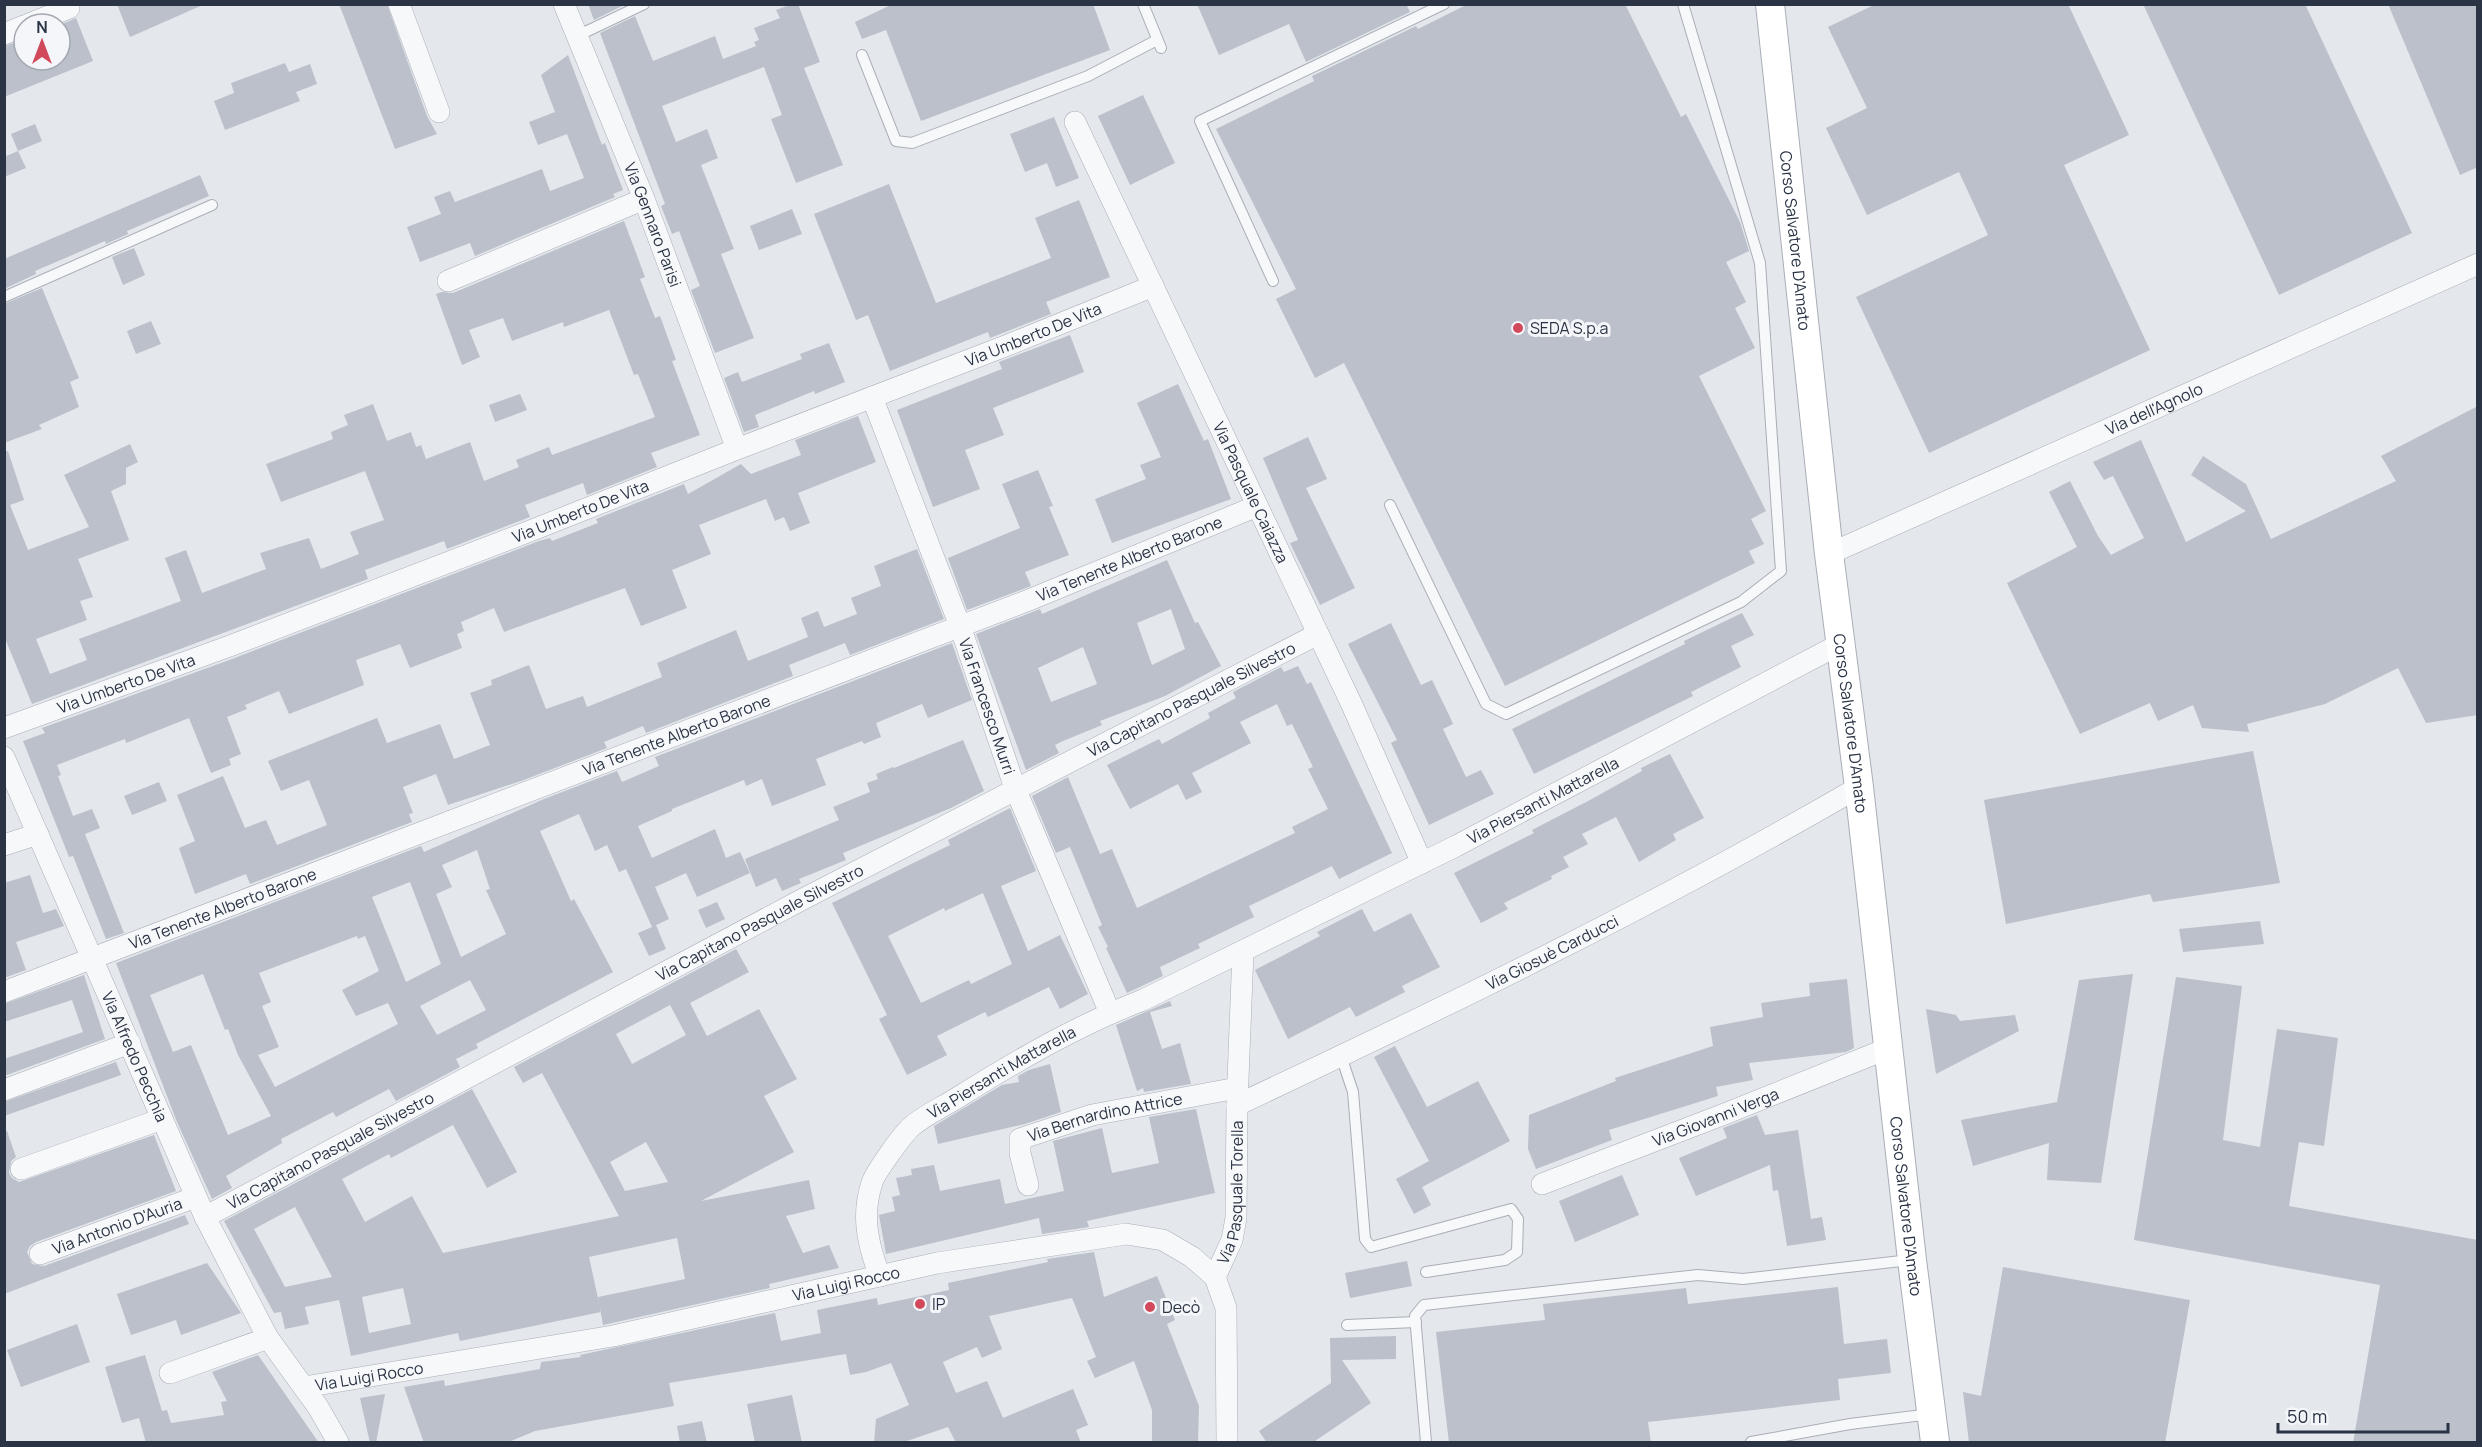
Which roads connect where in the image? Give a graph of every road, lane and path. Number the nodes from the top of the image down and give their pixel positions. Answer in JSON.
{"nodes":[{"id":1,"x":399,"y":4,"type":"edge"},
{"id":2,"x":564,"y":4,"type":"edge"},
{"id":3,"x":644,"y":4,"type":"edge"},
{"id":4,"x":1143,"y":4,"type":"edge"},
{"id":5,"x":1444,"y":4,"type":"edge"},
{"id":6,"x":1683,"y":4,"type":"edge"},
{"id":7,"x":1770,"y":4,"type":"edge"},
{"id":8,"x":69,"y":8,"type":"dead end"},
{"id":9,"x":59,"y":12,"type":"edge"},
{"id":10,"x":577,"y":36,"type":"junction"},
{"id":11,"x":862,"y":55,"type":"dead end"},
{"id":12,"x":439,"y":112,"type":"dead end"},
{"id":13,"x":1075,"y":122,"type":"dead end"},
{"id":14,"x":644,"y":199,"type":"junction"},
{"id":15,"x":212,"y":205,"type":"dead end"},
{"id":16,"x":2478,"y":264,"type":"edge"},
{"id":17,"x":448,"y":281,"type":"dead end"},
{"id":18,"x":1273,"y":281,"type":"dead end"},
{"id":19,"x":1153,"y":286,"type":"junction"},
{"id":20,"x":4,"y":297,"type":"edge"},
{"id":21,"x":872,"y":397,"type":"junction"},
{"id":22,"x":737,"y":449,"type":"junction"},
{"id":23,"x":1390,"y":505,"type":"dead end"},
{"id":24,"x":1257,"y":506,"type":"junction"},
{"id":25,"x":1829,"y":554,"type":"junction"},
{"id":26,"x":960,"y":626,"type":"junction"},
{"id":27,"x":1318,"y":634,"type":"junction"},
{"id":28,"x":1842,"y":643,"type":"junction"},
{"id":29,"x":4,"y":728,"type":"edge"},
{"id":30,"x":6,"y":767,"type":"edge"},
{"id":31,"x":1859,"y":786,"type":"junction"},
{"id":32,"x":1015,"y":788,"type":"junction"},
{"id":33,"x":38,"y":834,"type":"junction"},
{"id":34,"x":4,"y":845,"type":"edge"},
{"id":35,"x":1422,"y":863,"type":"junction"},
{"id":36,"x":1243,"y":951,"type":"junction"},
{"id":37,"x":93,"y":959,"type":"junction"},
{"id":38,"x":4,"y":992,"type":"edge"},
{"id":39,"x":1110,"y":1013,"type":"junction"},
{"id":40,"x":130,"y":1043,"type":"junction"},
{"id":41,"x":1889,"y":1048,"type":"junction"},
{"id":42,"x":1341,"y":1056,"type":"junction"},
{"id":43,"x":4,"y":1089,"type":"edge"},
{"id":44,"x":1237,"y":1096,"type":"junction"},
{"id":45,"x":162,"y":1119,"type":"junction"},
{"id":46,"x":21,"y":1169,"type":"dead end"},
{"id":47,"x":1542,"y":1184,"type":"dead end"},
{"id":48,"x":1028,"y":1185,"type":"dead end"},
{"id":49,"x":196,"y":1197,"type":"junction"},
{"id":50,"x":205,"y":1217,"type":"junction"},
{"id":51,"x":40,"y":1254,"type":"dead end"},
{"id":52,"x":1911,"y":1260,"type":"junction"},
{"id":53,"x":1426,"y":1272,"type":"dead end"},
{"id":54,"x":880,"y":1276,"type":"junction"},
{"id":55,"x":1215,"y":1277,"type":"junction"},
{"id":56,"x":1416,"y":1322,"type":"junction"},
{"id":57,"x":1347,"y":1325,"type":"dead end"},
{"id":58,"x":268,"y":1338,"type":"junction"},
{"id":59,"x":170,"y":1373,"type":"dead end"},
{"id":60,"x":304,"y":1387,"type":"junction"},
{"id":61,"x":1931,"y":1414,"type":"junction"},
{"id":62,"x":338,"y":1443,"type":"edge"},
{"id":63,"x":1227,"y":1443,"type":"edge"},
{"id":64,"x":1426,"y":1443,"type":"edge"},
{"id":65,"x":1751,"y":1443,"type":"edge"},
{"id":66,"x":1935,"y":1443,"type":"edge"}],
"edges":[{"from":1,"to":12,"type":"street"},
{"from":2,"to":10,"type":"street","name":"Via Gennaro Parisi"},
{"from":3,"to":10,"type":"lane"},
{"from":4,"to":11,"type":"lane"},
{"from":5,"to":18,"type":"lane"},
{"from":6,"to":23,"type":"lane"},
{"from":7,"to":25,"type":"street","name":"Corso Salvatore D'Amato"},
{"from":8,"to":9,"type":"street"},
{"from":10,"to":14,"type":"street","name":"Via Gennaro Parisi"},
{"from":13,"to":19,"type":"street","name":"Via Pasquale Caiazza"},
{"from":14,"to":17,"type":"street"},
{"from":14,"to":22,"type":"street","name":"Via Gennaro Parisi"},
{"from":15,"to":20,"type":"lane"},
{"from":16,"to":25,"type":"street","name":"Via dell'Agnolo"},
{"from":19,"to":21,"type":"street","name":"Via Umberto De Vita"},
{"from":19,"to":24,"type":"street","name":"Via Pasquale Caiazza"},
{"from":21,"to":22,"type":"street","name":"Via Umberto De Vita"},
{"from":21,"to":26,"type":"street","name":"Via Francesco Murri"},
{"from":22,"to":29,"type":"street","name":"Via Umberto De Vita"},
{"from":24,"to":26,"type":"street","name":"Via Tenente Alberto Barone"},
{"from":24,"to":27,"type":"street","name":"Via Pasquale Caiazza"},
{"from":25,"to":28,"type":"street","name":"Corso Salvatore D'Amato"},
{"from":26,"to":32,"type":"street","name":"Via Francesco Murri"},
{"from":26,"to":37,"type":"street","name":"Via Tenente Alberto Barone"},
{"from":27,"to":32,"type":"street","name":"Via Capitano Pasquale Silvestro"},
{"from":27,"to":35,"type":"street","name":"Via Pasquale Caiazza"},
{"from":28,"to":31,"type":"street","name":"Corso Salvatore D'Amato"},
{"from":28,"to":35,"type":"street","name":"Via Piersanti Mattarella"},
{"from":30,"to":33,"type":"street","name":"Via Alfredo Pecchia"},
{"from":31,"to":41,"type":"street","name":"Corso Salvatore D'Amato"},
{"from":31,"to":42,"type":"street","name":"Via Giosuè Carducci"},
{"from":32,"to":39,"type":"street","name":"Via Francesco Murri"},
{"from":32,"to":50,"type":"street","name":"Via Capitano Pasquale Silvestro"},
{"from":33,"to":34,"type":"street"},
{"from":33,"to":37,"type":"street","name":"Via Alfredo Pecchia"},
{"from":35,"to":36,"type":"street","name":"Via Piersanti Mattarella"},
{"from":36,"to":39,"type":"street","name":"Via Piersanti Mattarella"},
{"from":36,"to":44,"type":"street"},
{"from":37,"to":38,"type":"street","name":"Via Tenente Alberto Barone"},
{"from":37,"to":40,"type":"street","name":"Via Alfredo Pecchia"},
{"from":39,"to":54,"type":"street","name":"Via Piersanti Mattarella"},
{"from":40,"to":43,"type":"street"},
{"from":40,"to":45,"type":"street","name":"Via Alfredo Pecchia"},
{"from":41,"to":47,"type":"street","name":"Via Giovanni Verga"},
{"from":41,"to":52,"type":"street","name":"Corso Salvatore D'Amato"},
{"from":42,"to":44,"type":"street","name":"Via Giosuè Carducci"},
{"from":42,"to":53,"type":"lane"},
{"from":44,"to":48,"type":"street","name":"Via Bernardino Attrice"},
{"from":44,"to":55,"type":"street","name":"Via Pasquale Torella"},
{"from":45,"to":46,"type":"street"},
{"from":45,"to":49,"type":"street","name":"Via Alfredo Pecchia"},
{"from":49,"to":50,"type":"street","name":"Via Alfredo Pecchia"},
{"from":49,"to":51,"type":"street","name":"Via Antonio D'Auria"},
{"from":50,"to":58,"type":"street","name":"Via Alfredo Pecchia"},
{"from":52,"to":56,"type":"lane"},
{"from":52,"to":61,"type":"street","name":"Corso Salvatore D'Amato"},
{"from":54,"to":55,"type":"street","name":"Via Luigi Rocco"},
{"from":54,"to":60,"type":"street","name":"Via Luigi Rocco"},
{"from":55,"to":63,"type":"street","name":"Via Luigi Rocco"},
{"from":56,"to":57,"type":"lane"},
{"from":56,"to":64,"type":"lane"},
{"from":58,"to":59,"type":"street"},
{"from":58,"to":60,"type":"street","name":"Via Alfredo Pecchia"},
{"from":60,"to":62,"type":"street","name":"Via Alfredo Pecchia"},
{"from":61,"to":65,"type":"lane"},
{"from":61,"to":66,"type":"street","name":"Corso Salvatore D'Amato"}]}
